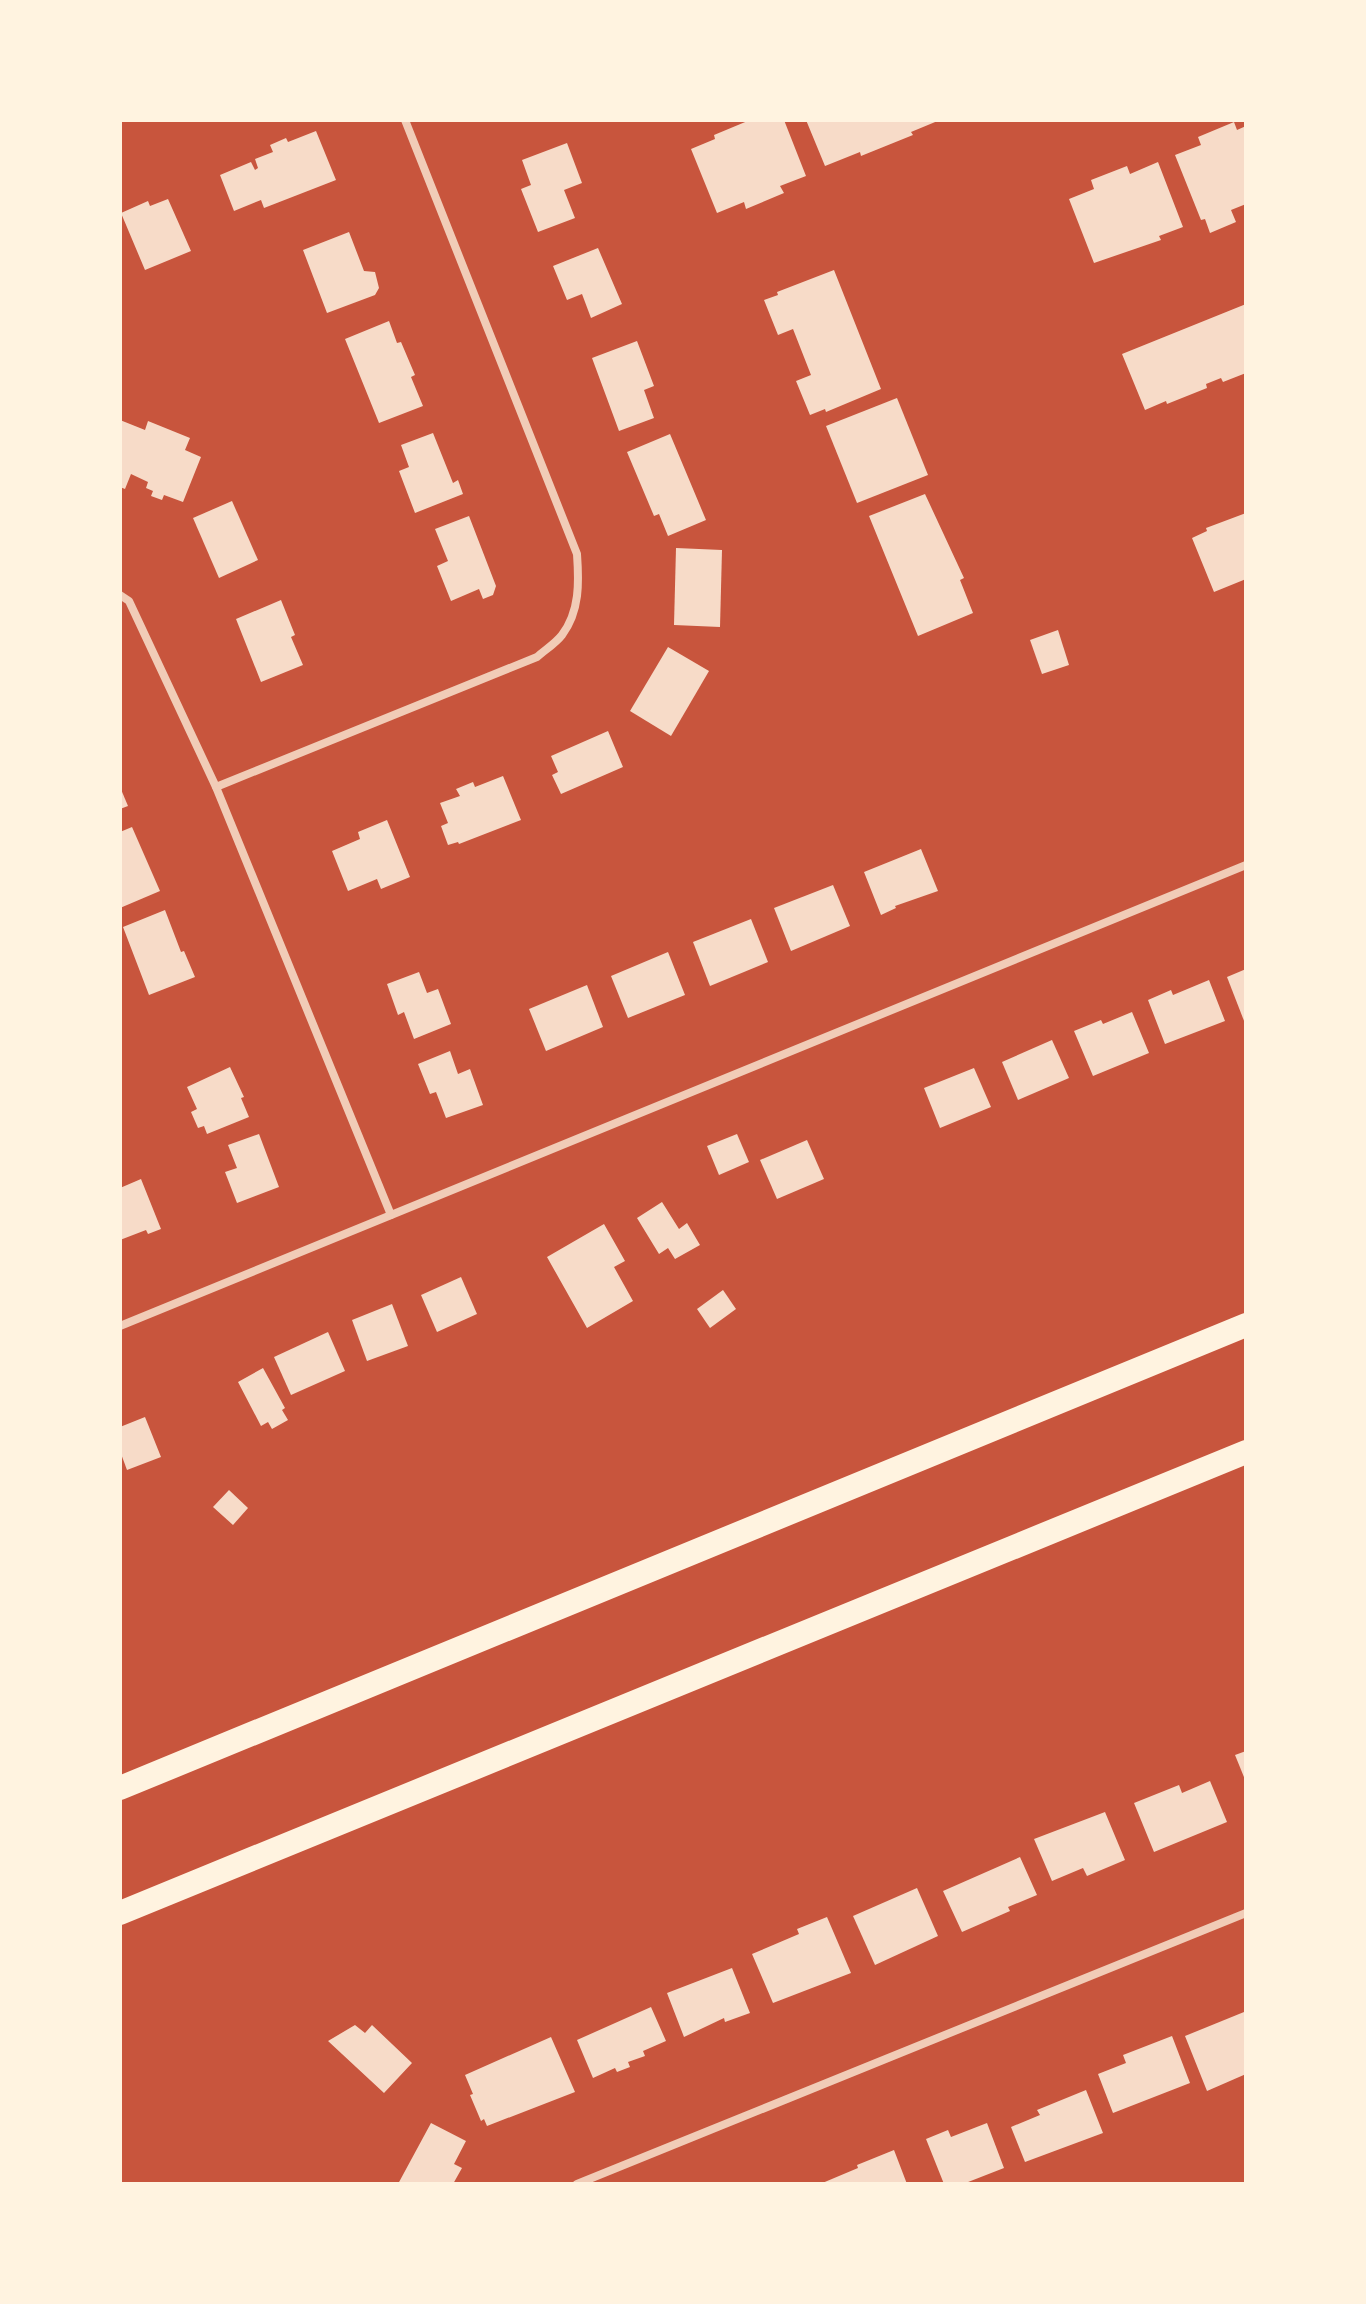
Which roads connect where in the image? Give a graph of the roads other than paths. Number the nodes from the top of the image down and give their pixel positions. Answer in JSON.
{"nodes":[{"id":1,"x":405,"y":120,"type":"edge"},
{"id":2,"x":120,"y":595,"type":"edge"},
{"id":3,"x":216,"y":787,"type":"junction"},
{"id":4,"x":1246,"y":865,"type":"edge"},
{"id":5,"x":391,"y":1215,"type":"junction"},
{"id":6,"x":1246,"y":1325,"type":"edge"},
{"id":7,"x":120,"y":1326,"type":"edge"},
{"id":8,"x":1246,"y":1452,"type":"edge"},
{"id":9,"x":120,"y":1788,"type":"edge"},
{"id":10,"x":120,"y":1913,"type":"edge"},
{"id":11,"x":1246,"y":1913,"type":"edge"},
{"id":12,"x":577,"y":2184,"type":"edge"}],
"edges":[{"from":1,"to":3,"type":"street"},
{"from":2,"to":3,"type":"street"},
{"from":3,"to":5,"type":"street"},
{"from":4,"to":5,"type":"street"},
{"from":5,"to":7,"type":"street"},
{"from":6,"to":9,"type":"highway"},
{"from":8,"to":10,"type":"highway"},
{"from":11,"to":12,"type":"street"}]}
